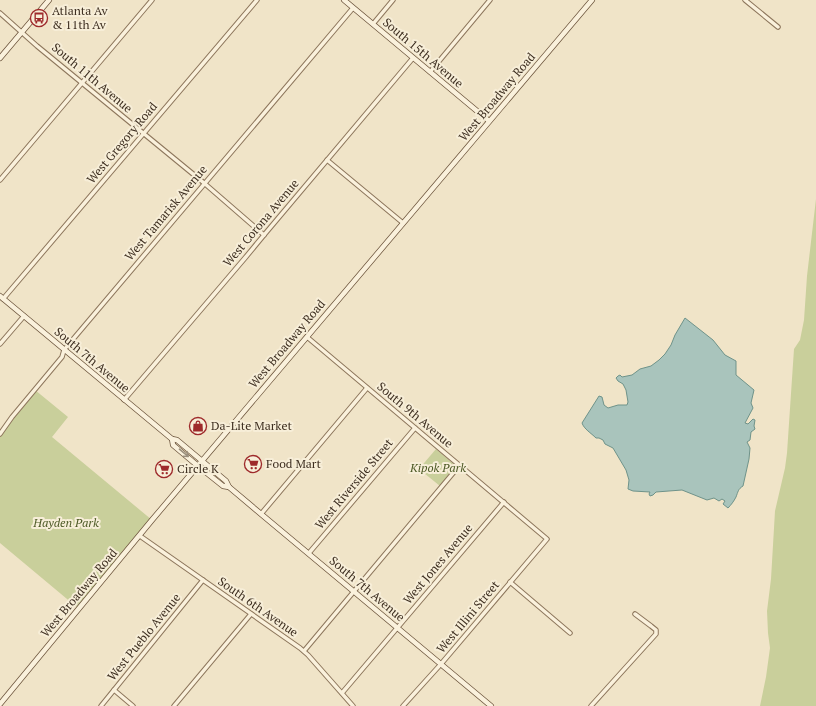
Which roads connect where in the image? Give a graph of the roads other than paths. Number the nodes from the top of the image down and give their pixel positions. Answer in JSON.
{"nodes":[{"id":1,"x":49,"y":0,"type":"edge"},
{"id":2,"x":152,"y":0,"type":"edge"},
{"id":3,"x":257,"y":0,"type":"edge"},
{"id":4,"x":344,"y":0,"type":"edge"},
{"id":5,"x":393,"y":0,"type":"edge"},
{"id":6,"x":490,"y":0,"type":"edge"},
{"id":7,"x":592,"y":0,"type":"edge"},
{"id":8,"x":745,"y":0,"type":"edge"},
{"id":9,"x":353,"y":8,"type":"junction"},
{"id":10,"x":0,"y":14,"type":"edge"},
{"id":11,"x":373,"y":24,"type":"junction"},
{"id":12,"x":778,"y":27,"type":"dead end"},
{"id":13,"x":22,"y":32,"type":"junction"},
{"id":14,"x":0,"y":58,"type":"edge"},
{"id":15,"x":412,"y":58,"type":"junction"},
{"id":16,"x":430,"y":72,"type":"junction"},
{"id":17,"x":82,"y":83,"type":"junction"},
{"id":18,"x":489,"y":121,"type":"junction"},
{"id":19,"x":143,"y":134,"type":"junction"},
{"id":20,"x":327,"y":160,"type":"junction"},
{"id":21,"x":0,"y":180,"type":"edge"},
{"id":22,"x":204,"y":184,"type":"junction"},
{"id":23,"x":404,"y":223,"type":"junction"},
{"id":24,"x":264,"y":235,"type":"junction"},
{"id":25,"x":2,"y":298,"type":"edge"},
{"id":26,"x":24,"y":316,"type":"junction"},
{"id":27,"x":306,"y":337,"type":"junction"},
{"id":28,"x":0,"y":344,"type":"edge"},
{"id":29,"x":64,"y":350,"type":"junction"},
{"id":30,"x":367,"y":388,"type":"junction"},
{"id":31,"x":124,"y":400,"type":"junction"},
{"id":32,"x":415,"y":428,"type":"junction"},
{"id":33,"x":1,"y":429,"type":"edge"},
{"id":34,"x":0,"y":434,"type":"edge"},
{"id":35,"x":172,"y":439,"type":"junction"},
{"id":36,"x":202,"y":461,"type":"junction"},
{"id":37,"x":198,"y":466,"type":"junction"},
{"id":38,"x":460,"y":466,"type":"junction"},
{"id":39,"x":228,"y":487,"type":"junction"},
{"id":40,"x":504,"y":502,"type":"junction"},
{"id":41,"x":261,"y":514,"type":"junction"},
{"id":42,"x":140,"y":536,"type":"junction"},
{"id":43,"x":547,"y":539,"type":"joint"},
{"id":44,"x":309,"y":553,"type":"junction"},
{"id":45,"x":203,"y":580,"type":"junction"},
{"id":46,"x":510,"y":582,"type":"junction"},
{"id":47,"x":354,"y":591,"type":"junction"},
{"id":48,"x":251,"y":614,"type":"junction"},
{"id":49,"x":635,"y":614,"type":"dead end"},
{"id":50,"x":397,"y":628,"type":"junction"},
{"id":51,"x":570,"y":633,"type":"dead end"},
{"id":52,"x":304,"y":651,"type":"junction"},
{"id":53,"x":441,"y":664,"type":"junction"},
{"id":54,"x":114,"y":690,"type":"junction"},
{"id":55,"x":342,"y":694,"type":"junction"},
{"id":56,"x":0,"y":704,"type":"edge"},
{"id":57,"x":101,"y":706,"type":"edge"},
{"id":58,"x":133,"y":706,"type":"edge"},
{"id":59,"x":174,"y":706,"type":"edge"},
{"id":60,"x":353,"y":706,"type":"edge"},
{"id":61,"x":403,"y":706,"type":"edge"},
{"id":62,"x":491,"y":706,"type":"edge"},
{"id":63,"x":591,"y":706,"type":"edge"}],
"edges":[{"from":1,"to":13,"type":"main road"},
{"from":2,"to":17,"type":"street"},
{"from":3,"to":19,"type":"street","name":"West Gregory Road"},
{"from":4,"to":9,"type":"main road","name":"South 15th Avenue"},
{"from":5,"to":11,"type":"street"},
{"from":6,"to":16,"type":"street"},
{"from":7,"to":18,"type":"main road","name":"West Broadway Road"},
{"from":8,"to":12,"type":"street"},
{"from":9,"to":11,"type":"main road","name":"South 15th Avenue"},
{"from":9,"to":22,"type":"street","name":"West Tamarisk Avenue"},
{"from":10,"to":13,"type":"street","name":"South 11th Avenue"},
{"from":11,"to":15,"type":"main road","name":"South 15th Avenue"},
{"from":13,"to":14,"type":"main road"},
{"from":13,"to":17,"type":"street","name":"South 11th Avenue"},
{"from":15,"to":16,"type":"main road","name":"South 15th Avenue"},
{"from":15,"to":20,"type":"street","name":"West Corona Avenue"},
{"from":16,"to":18,"type":"main road","name":"South 15th Avenue"},
{"from":17,"to":19,"type":"street","name":"South 11th Avenue"},
{"from":17,"to":21,"type":"street"},
{"from":18,"to":23,"type":"main road","name":"West Broadway Road"},
{"from":19,"to":22,"type":"street","name":"South 11th Avenue"},
{"from":19,"to":25,"type":"street","name":"West Gregory Road"},
{"from":20,"to":23,"type":"street"},
{"from":20,"to":24,"type":"street","name":"West Corona Avenue"},
{"from":22,"to":24,"type":"street","name":"South 11th Avenue"},
{"from":22,"to":29,"type":"street","name":"West Tamarisk Avenue"},
{"from":23,"to":27,"type":"main road","name":"West Broadway Road"},
{"from":24,"to":31,"type":"street","name":"West Corona Avenue"},
{"from":25,"to":26,"type":"main road","name":"South 7th Avenue"},
{"from":26,"to":28,"type":"street"},
{"from":26,"to":29,"type":"main road","name":"South 7th Avenue"},
{"from":27,"to":30,"type":"street","name":"South 9th Avenue"},
{"from":27,"to":36,"type":"main road","name":"West Broadway Road"},
{"from":29,"to":31,"type":"main road","name":"South 7th Avenue"},
{"from":29,"to":33,"type":"street","name":"West Tamarisk Avenue"},
{"from":30,"to":32,"type":"street","name":"South 9th Avenue"},
{"from":30,"to":41,"type":"street"},
{"from":31,"to":35,"type":"main road","name":"South 7th Avenue"},
{"from":32,"to":38,"type":"street","name":"South 9th Avenue"},
{"from":32,"to":44,"type":"street","name":"West Riverside Street"},
{"from":33,"to":34,"type":"street","name":"West Tamarisk Avenue"},
{"from":35,"to":36,"type":"main road","name":"South 7th Avenue"},
{"from":35,"to":37,"type":"main road","name":"South 7th Avenue","one_way":true},
{"from":36,"to":37,"type":"main road","name":"West Broadway Road"},
{"from":36,"to":39,"type":"main road","name":"South 7th Avenue"},
{"from":37,"to":39,"type":"main road","name":"South 7th Avenue"},
{"from":37,"to":42,"type":"main road","name":"West Broadway Road"},
{"from":38,"to":40,"type":"street","name":"South 9th Avenue"},
{"from":38,"to":47,"type":"street"},
{"from":39,"to":41,"type":"main road","name":"South 7th Avenue"},
{"from":40,"to":43,"type":"street","name":"South 9th Avenue"},
{"from":40,"to":50,"type":"street","name":"West Jones Avenue"},
{"from":41,"to":44,"type":"main road","name":"South 7th Avenue"},
{"from":42,"to":45,"type":"street","name":"South 6th Avenue"},
{"from":42,"to":56,"type":"main road","name":"West Broadway Road"},
{"from":43,"to":46,"type":"street","name":"West Illini Street"},
{"from":44,"to":47,"type":"main road","name":"South 7th Avenue"},
{"from":45,"to":48,"type":"street","name":"South 6th Avenue"},
{"from":45,"to":54,"type":"street","name":"West Pueblo Avenue"},
{"from":46,"to":51,"type":"street"},
{"from":46,"to":53,"type":"street","name":"West Illini Street"},
{"from":47,"to":50,"type":"main road","name":"South 7th Avenue"},
{"from":47,"to":52,"type":"street"},
{"from":48,"to":52,"type":"street","name":"South 6th Avenue"},
{"from":48,"to":59,"type":"street"},
{"from":49,"to":63,"type":"street"},
{"from":50,"to":53,"type":"main road","name":"South 7th Avenue"},
{"from":50,"to":55,"type":"street","name":"West Jones Avenue"},
{"from":52,"to":55,"type":"street","name":"South 6th Avenue"},
{"from":53,"to":61,"type":"street","name":"West Illini Street"},
{"from":53,"to":62,"type":"main road","name":"South 7th Avenue"},
{"from":54,"to":57,"type":"street","name":"West Pueblo Avenue"},
{"from":54,"to":58,"type":"street"},
{"from":55,"to":60,"type":"street","name":"South 6th Avenue"}]}
